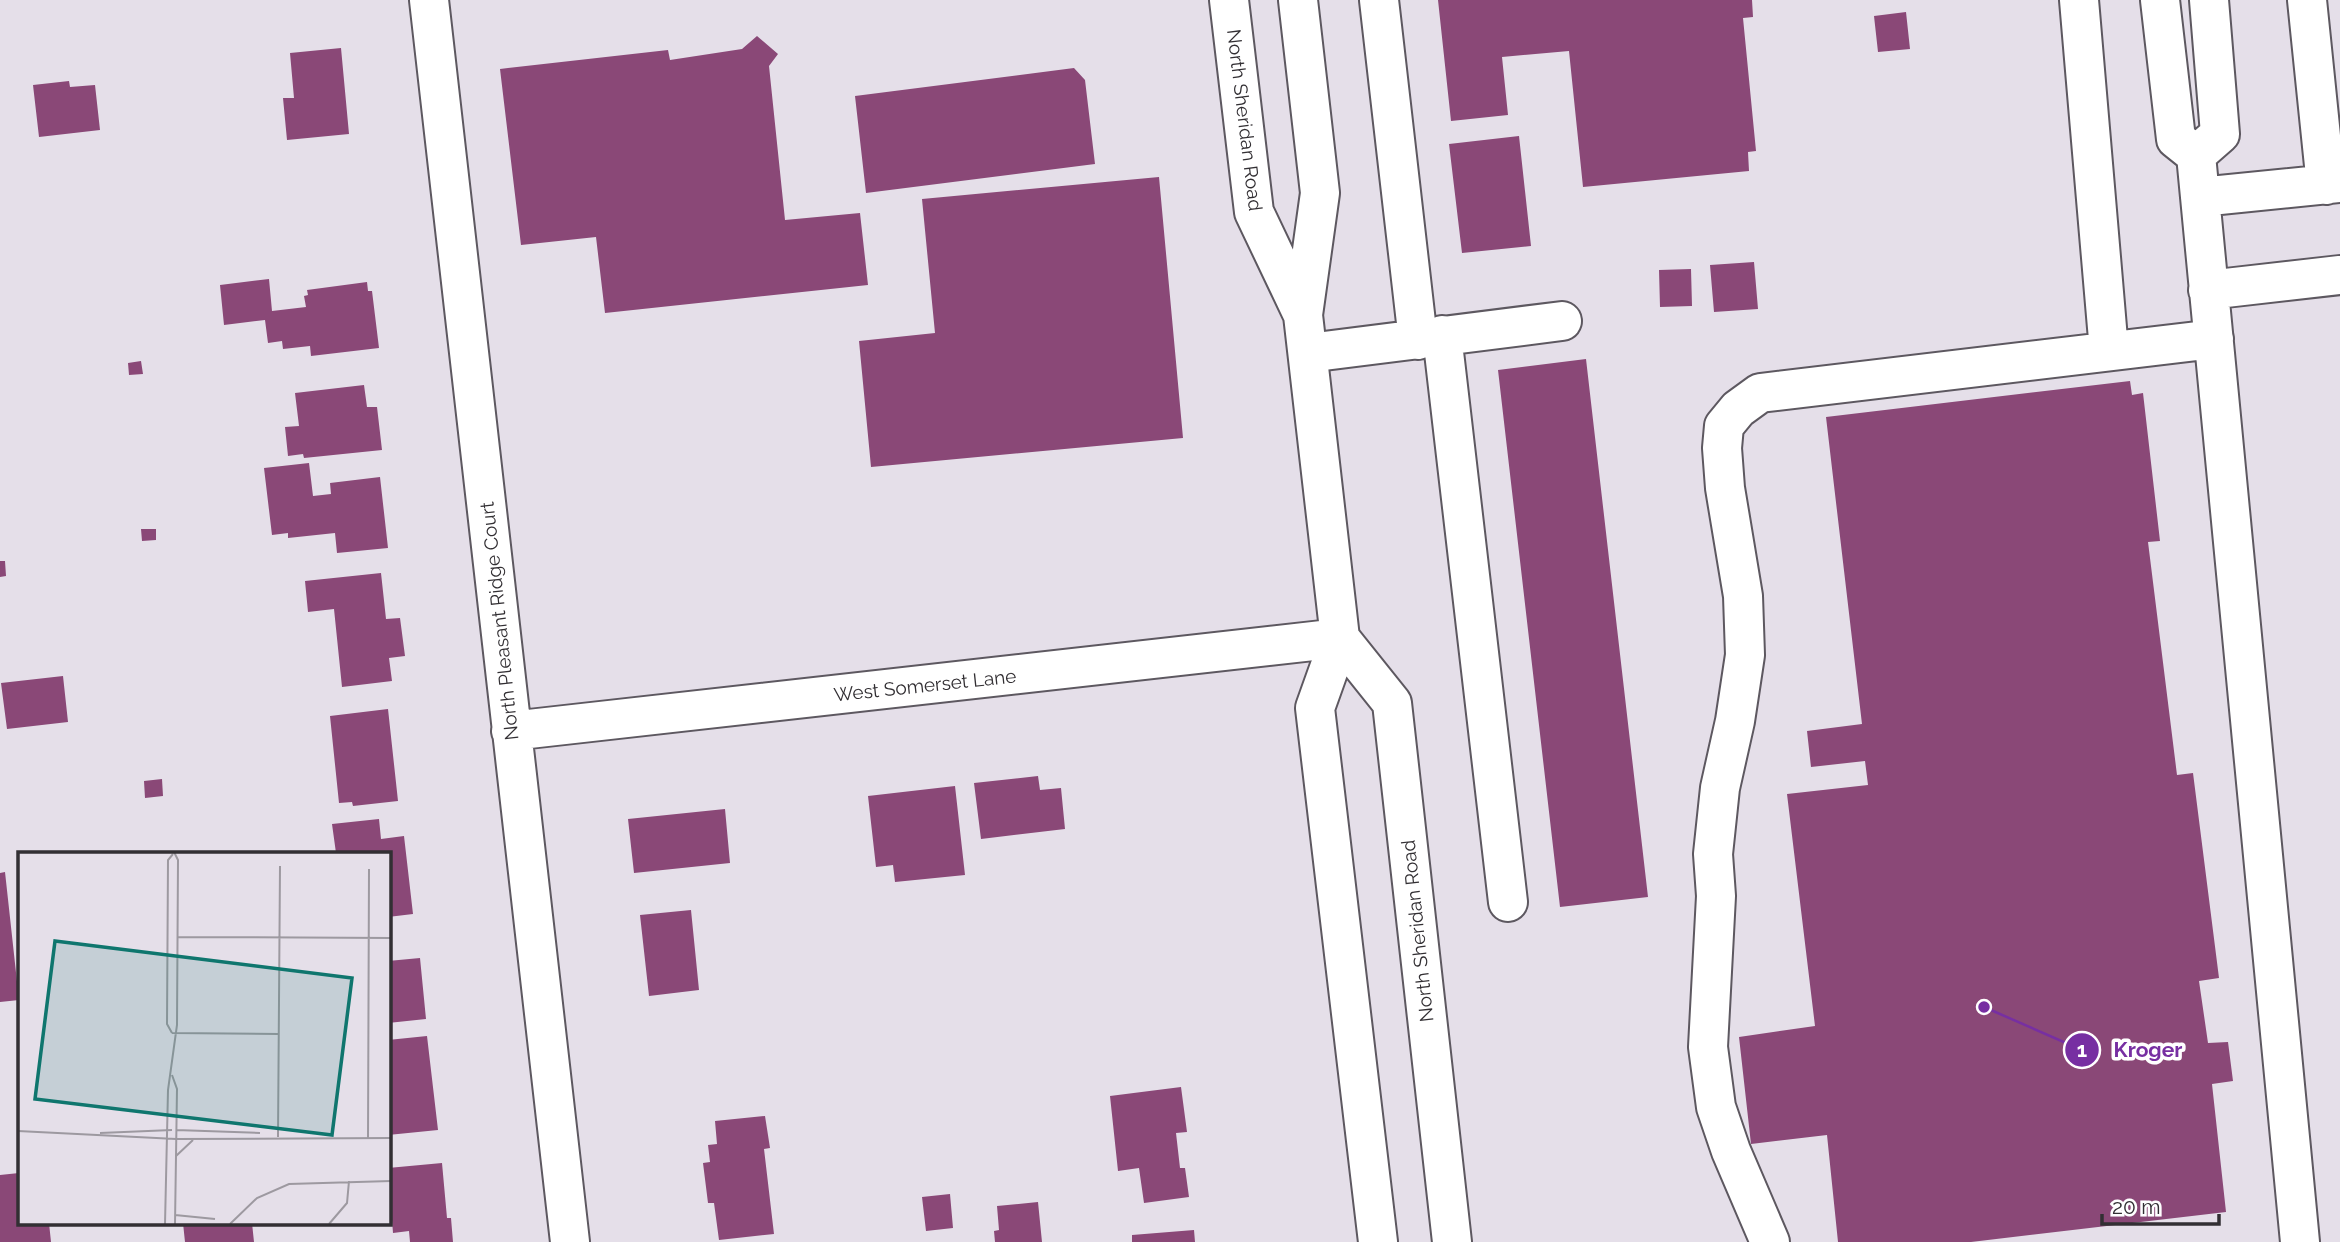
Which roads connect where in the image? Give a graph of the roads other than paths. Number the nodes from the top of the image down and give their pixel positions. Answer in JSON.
{"nodes":[{"id":1,"x":429,"y":0,"type":"edge"},
{"id":2,"x":1379,"y":0,"type":"edge"},
{"id":3,"x":2079,"y":0,"type":"edge"},
{"id":4,"x":2160,"y":0,"type":"edge"},
{"id":5,"x":2209,"y":0,"type":"edge"},
{"id":6,"x":2307,"y":0,"type":"edge"},
{"id":7,"x":1227,"y":7,"type":"edge"},
{"id":8,"x":1303,"y":7,"type":"edge"},
{"id":9,"x":2327,"y":64,"type":"edge"},
{"id":10,"x":2196,"y":155,"type":"junction"},
{"id":11,"x":2333,"y":184,"type":"edge"},
{"id":12,"x":2200,"y":197,"type":"junction"},
{"id":13,"x":2340,"y":275,"type":"edge"},
{"id":14,"x":2208,"y":290,"type":"junction"},
{"id":15,"x":1303,"y":315,"type":"junction"},
{"id":16,"x":1562,"y":321,"type":"dead end"},
{"id":17,"x":1430,"y":337,"type":"junction"},
{"id":18,"x":2214,"y":339,"type":"junction"},
{"id":19,"x":2109,"y":351,"type":"junction"},
{"id":20,"x":1308,"y":353,"type":"junction"},
{"id":21,"x":1340,"y":638,"type":"junction"},
{"id":22,"x":511,"y":731,"type":"junction"},
{"id":23,"x":1508,"y":902,"type":"dead end"},
{"id":24,"x":1382,"y":1234,"type":"edge"},
{"id":25,"x":570,"y":1242,"type":"edge"},
{"id":26,"x":1452,"y":1242,"type":"edge"},
{"id":27,"x":1770,"y":1242,"type":"edge"},
{"id":28,"x":2300,"y":1242,"type":"edge"}],
"edges":[{"from":1,"to":22,"type":"main road","name":"North Pleasant Ridge Court"},
{"from":2,"to":17,"type":"main road"},
{"from":3,"to":19,"type":"main road"},
{"from":4,"to":10,"type":"main road"},
{"from":5,"to":10,"type":"main road"},
{"from":6,"to":9,"type":"main road"},
{"from":7,"to":15,"type":"main road","name":"North Sheridan Road"},
{"from":8,"to":15,"type":"main road","name":"North Sheridan Road"},
{"from":9,"to":11,"type":"main road"},
{"from":10,"to":12,"type":"main road"},
{"from":11,"to":12,"type":"main road"},
{"from":12,"to":14,"type":"main road"},
{"from":13,"to":14,"type":"main road"},
{"from":14,"to":18,"type":"main road"},
{"from":15,"to":20,"type":"main road","name":"North Sheridan Road"},
{"from":16,"to":17,"type":"main road"},
{"from":17,"to":20,"type":"main road"},
{"from":17,"to":23,"type":"main road"},
{"from":18,"to":19,"type":"main road"},
{"from":18,"to":28,"type":"main road"},
{"from":19,"to":27,"type":"main road"},
{"from":20,"to":21,"type":"main road","name":"North Sheridan Road"},
{"from":21,"to":22,"type":"main road","name":"West Somerset Lane"},
{"from":21,"to":24,"type":"main road","name":"North Sheridan Road"},
{"from":21,"to":26,"type":"main road","name":"North Sheridan Road"},
{"from":22,"to":25,"type":"main road","name":"North Pleasant Ridge Court"}]}
